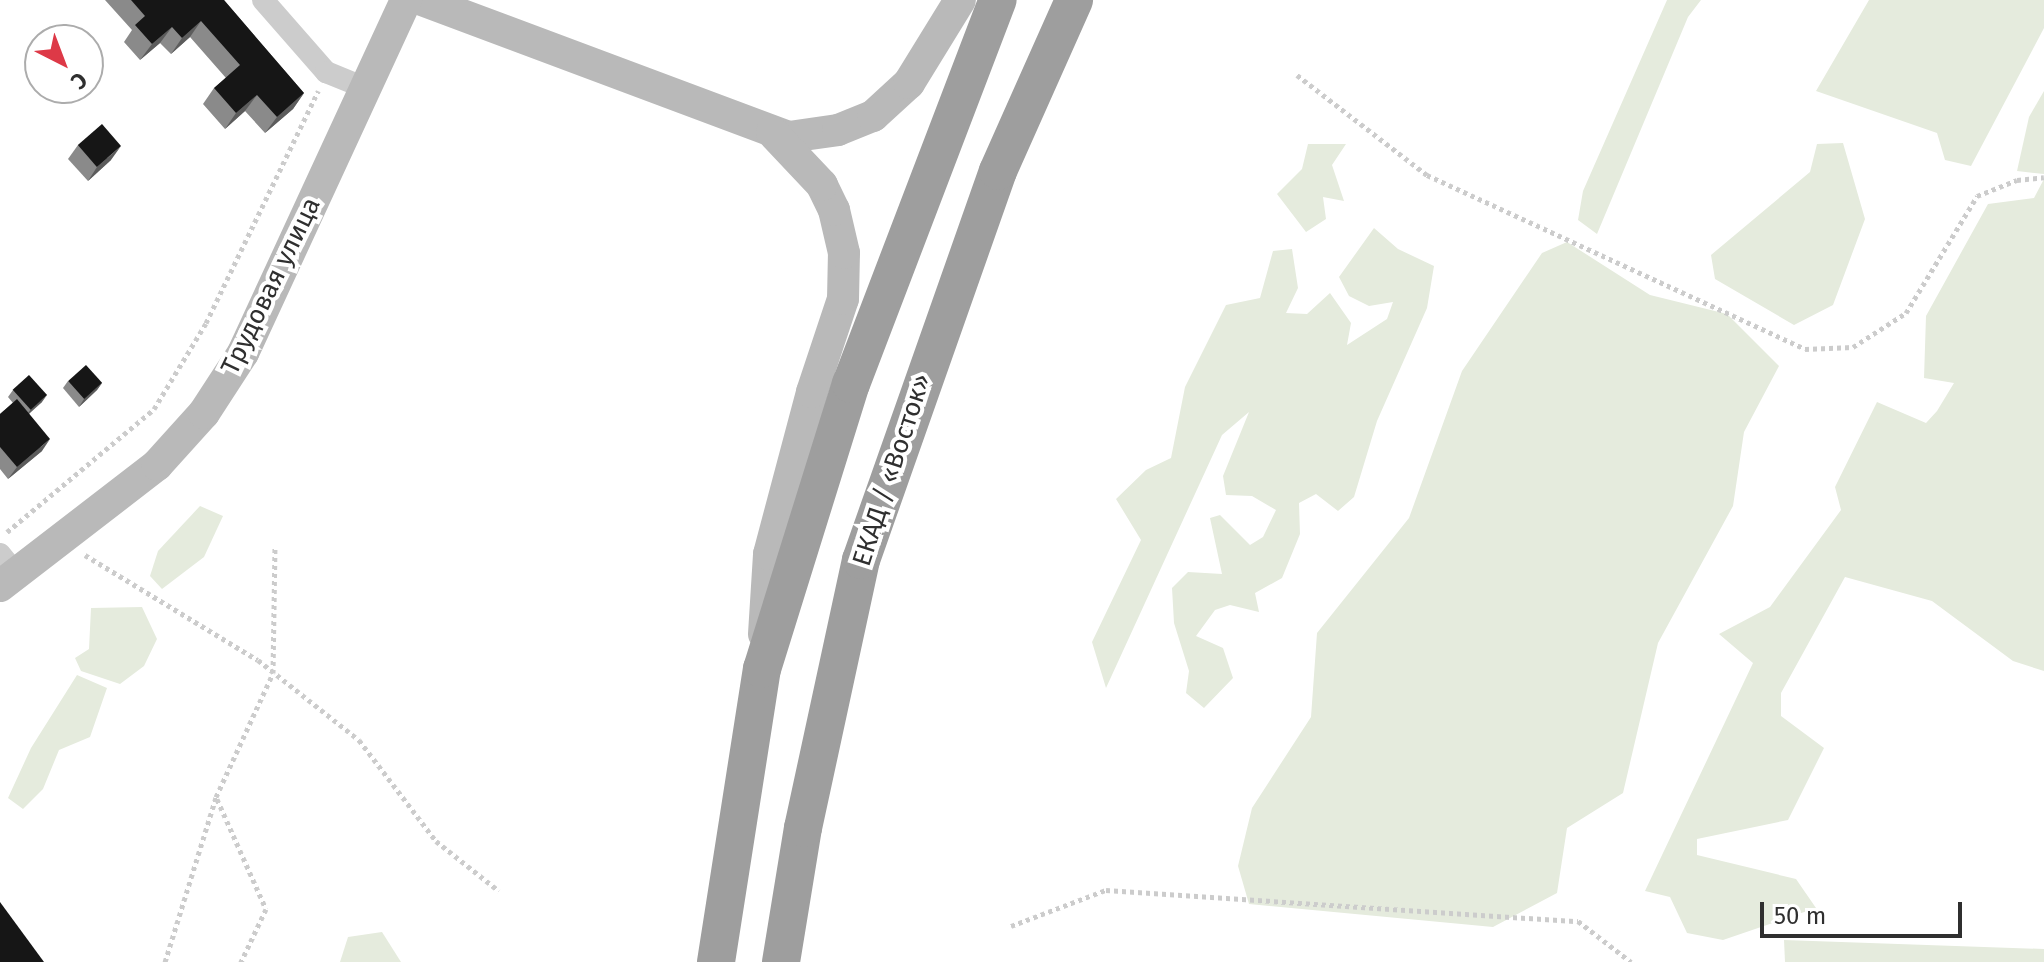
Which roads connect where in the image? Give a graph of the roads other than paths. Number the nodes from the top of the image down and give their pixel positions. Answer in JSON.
{"nodes":[{"id":1,"x":263,"y":0,"type":"edge"},
{"id":2,"x":406,"y":0,"type":"edge"},
{"id":3,"x":422,"y":0,"type":"edge"},
{"id":4,"x":960,"y":0,"type":"edge"},
{"id":5,"x":998,"y":0,"type":"edge"},
{"id":6,"x":1074,"y":0,"type":"edge"},
{"id":7,"x":365,"y":88,"type":"junction"},
{"id":8,"x":772,"y":132,"type":"junction"},
{"id":9,"x":5,"y":571,"type":"edge"},
{"id":10,"x":762,"y":669,"type":"junction"},
{"id":11,"x":716,"y":962,"type":"edge"},
{"id":12,"x":781,"y":962,"type":"edge"}],
"edges":[{"from":1,"to":7,"type":"street"},
{"from":2,"to":7,"type":"main road","name":"Трудовая улица"},
{"from":3,"to":8,"type":"main road"},
{"from":4,"to":8,"type":"main road"},
{"from":5,"to":10,"type":"highway"},
{"from":6,"to":12,"type":"highway","name":"ЕКАД / «Восток»"},
{"from":7,"to":9,"type":"main road","name":"Трудовая улица"},
{"from":8,"to":10,"type":"main road"},
{"from":10,"to":11,"type":"highway"}]}
